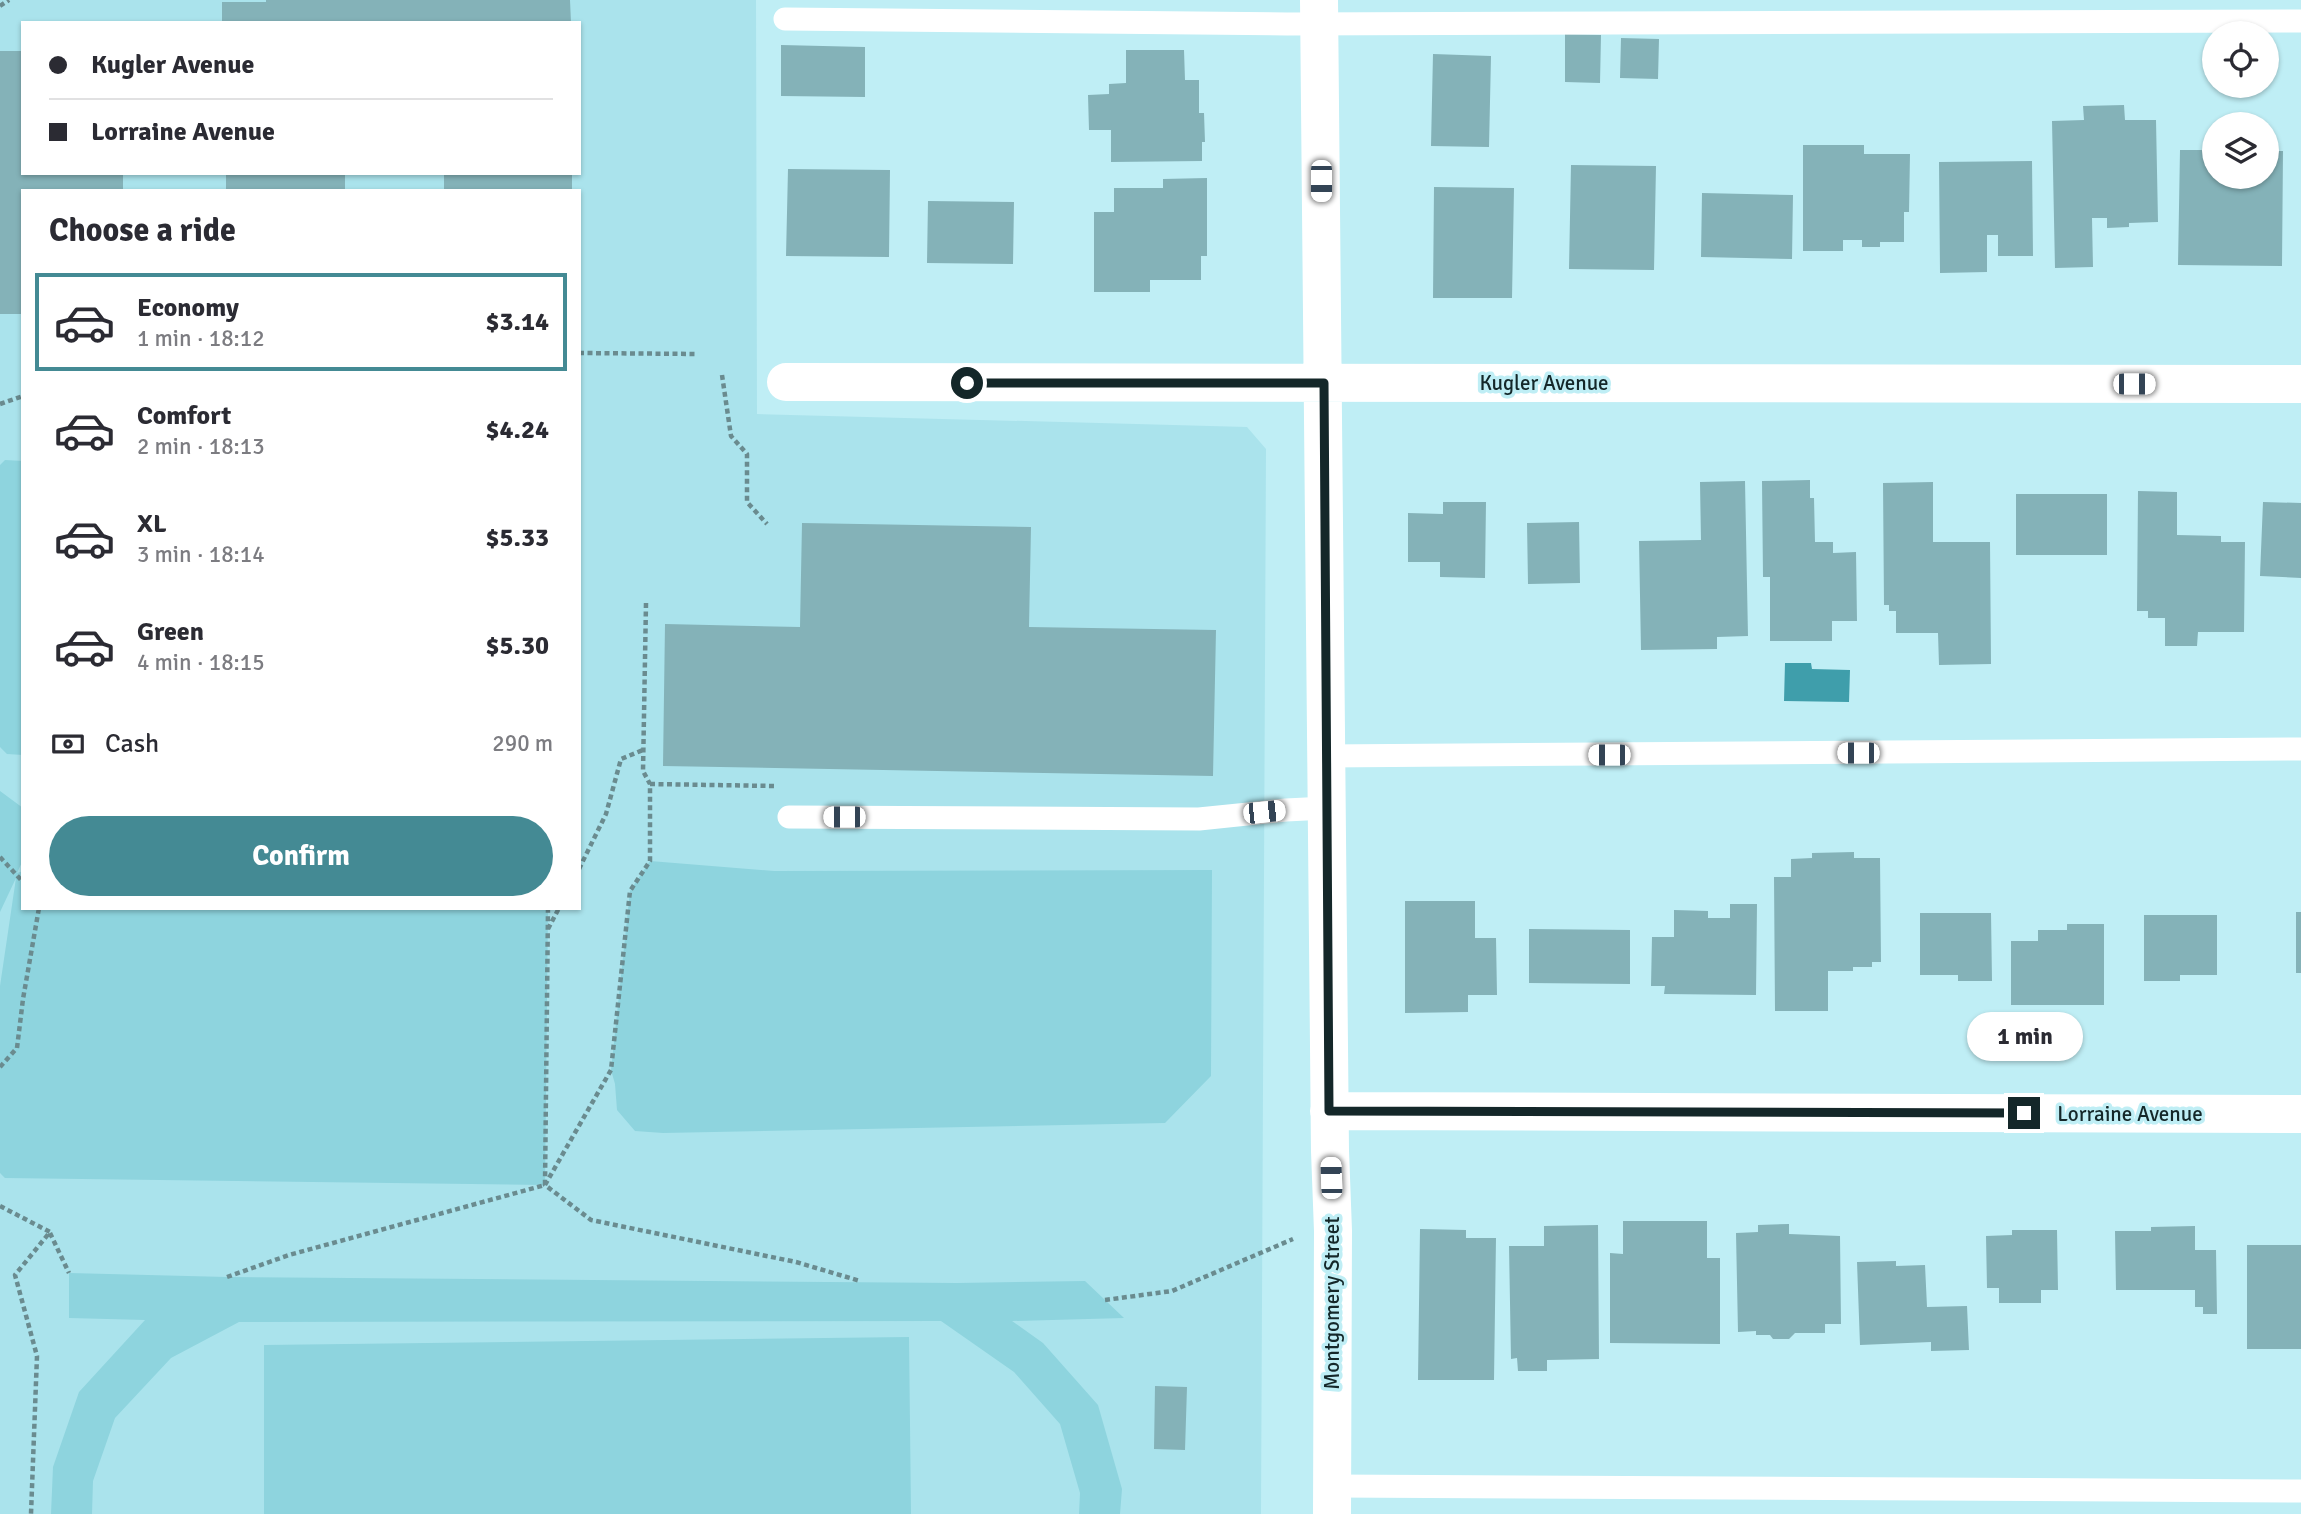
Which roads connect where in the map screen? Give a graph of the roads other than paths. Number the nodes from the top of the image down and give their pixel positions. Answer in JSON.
{"nodes":[{"id":1,"x":1319,"y":12,"type":"edge"},
{"id":2,"x":785,"y":19,"type":"dead end"},
{"id":3,"x":2301,"y":21,"type":"edge"},
{"id":4,"x":786,"y":382,"type":"dead end"},
{"id":5,"x":1324,"y":383,"type":"junction"},
{"id":6,"x":2301,"y":384,"type":"edge"},
{"id":7,"x":2301,"y":749,"type":"edge"},
{"id":8,"x":1325,"y":757,"type":"junction"},
{"id":9,"x":1326,"y":808,"type":"junction"},
{"id":10,"x":789,"y":817,"type":"dead end"},
{"id":11,"x":1329,"y":1111,"type":"junction"},
{"id":12,"x":2301,"y":1114,"type":"edge"},
{"id":13,"x":2301,"y":1491,"type":"edge"},
{"id":14,"x":1332,"y":1500,"type":"edge"}],
"edges":[{"from":1,"to":2,"type":"lane"},
{"from":1,"to":3,"type":"lane"},
{"from":1,"to":5,"type":"street","name":"Montgomery Street"},
{"from":4,"to":5,"type":"street","name":"Kugler Avenue"},
{"from":5,"to":6,"type":"street","name":"Kugler Avenue"},
{"from":5,"to":8,"type":"street","name":"Montgomery Street"},
{"from":7,"to":8,"type":"lane"},
{"from":8,"to":9,"type":"street","name":"Montgomery Street"},
{"from":9,"to":10,"type":"lane"},
{"from":9,"to":11,"type":"street","name":"Montgomery Street"},
{"from":11,"to":12,"type":"street","name":"Lorraine Avenue"},
{"from":11,"to":14,"type":"street","name":"Montgomery Street"},
{"from":13,"to":14,"type":"lane"}]}
